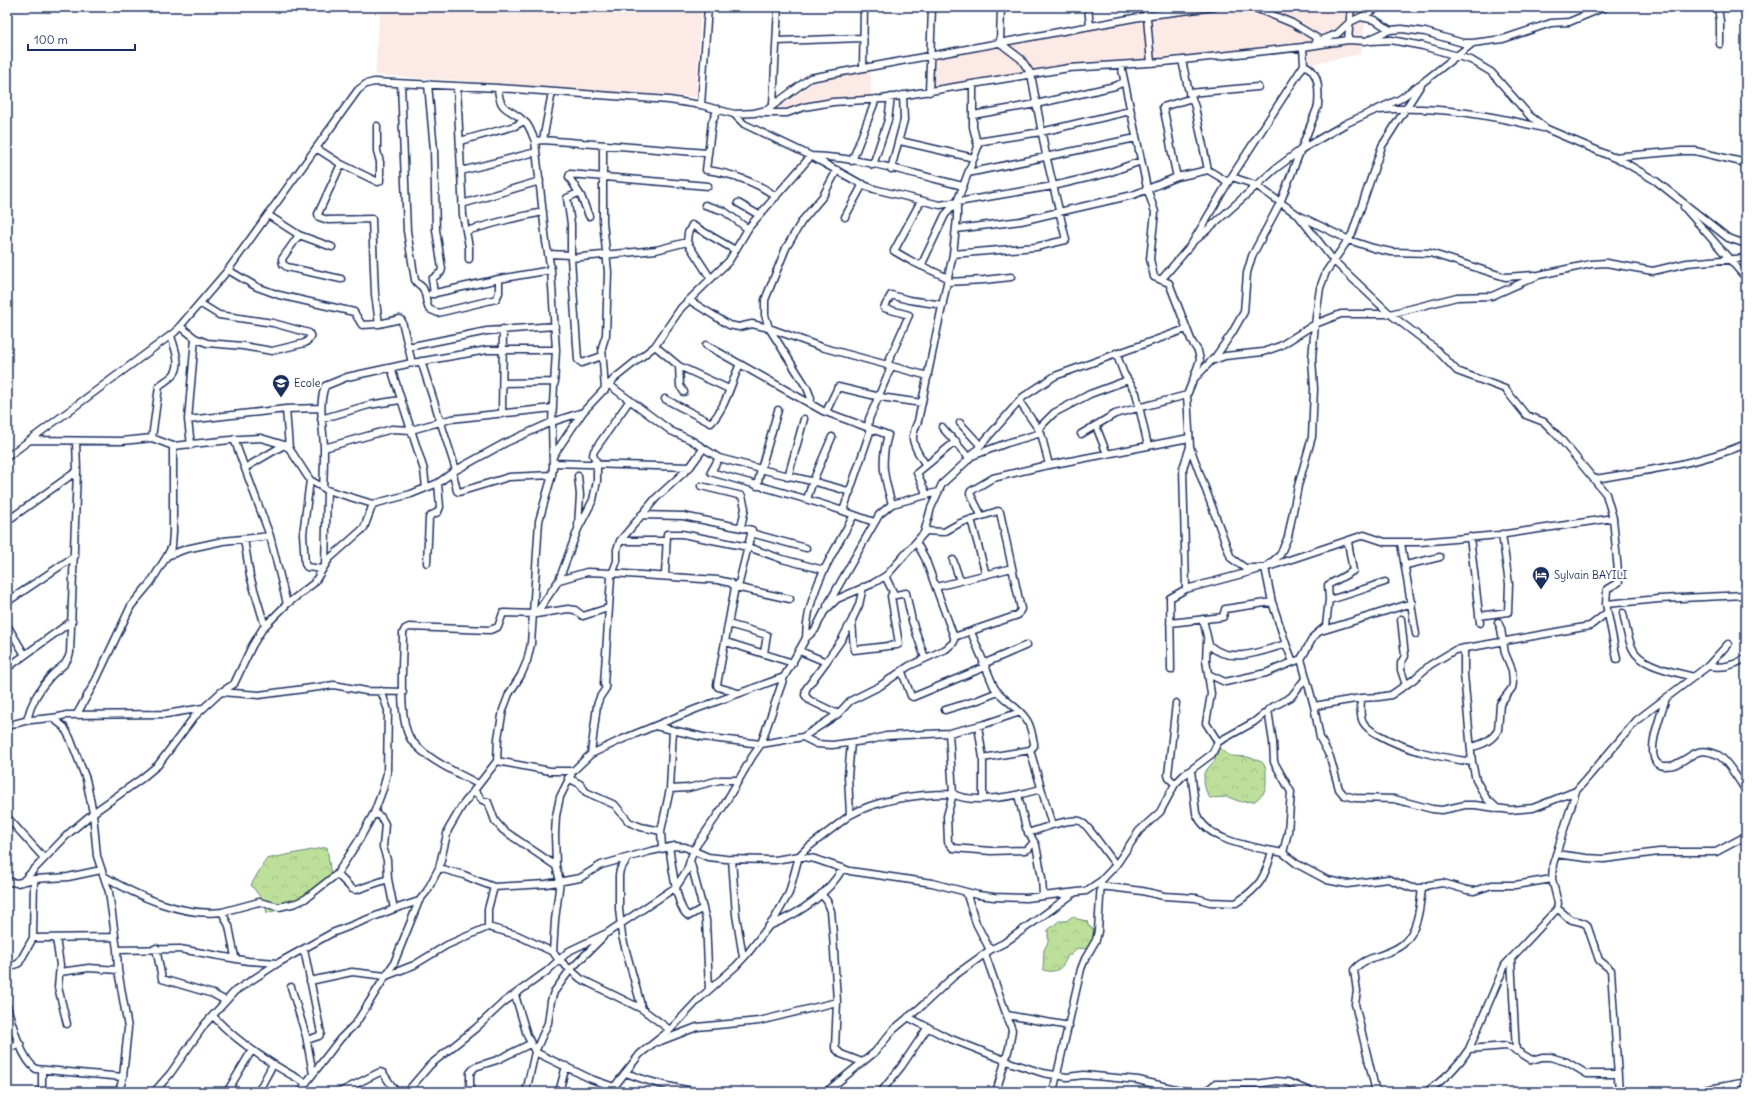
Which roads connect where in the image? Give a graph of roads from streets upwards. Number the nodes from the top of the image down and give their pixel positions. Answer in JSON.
{"nodes":[{"id":1,"x":708,"y":7,"type":"edge"},
{"id":2,"x":778,"y":7,"type":"edge"},
{"id":3,"x":864,"y":7,"type":"edge"},
{"id":4,"x":932,"y":7,"type":"edge"},
{"id":5,"x":1001,"y":7,"type":"edge"},
{"id":6,"x":1088,"y":7,"type":"edge"},
{"id":7,"x":1146,"y":7,"type":"edge"},
{"id":8,"x":1215,"y":7,"type":"edge"},
{"id":9,"x":1253,"y":7,"type":"edge"},
{"id":10,"x":1351,"y":7,"type":"edge"},
{"id":11,"x":1379,"y":7,"type":"edge"},
{"id":12,"x":1605,"y":7,"type":"edge"},
{"id":13,"x":1706,"y":7,"type":"edge"},
{"id":14,"x":1731,"y":7,"type":"edge"},
{"id":15,"x":1205,"y":8,"type":"edge"},
{"id":16,"x":1718,"y":8,"type":"junction"},
{"id":17,"x":1147,"y":16,"type":"junction"},
{"id":18,"x":1361,"y":17,"type":"junction"},
{"id":19,"x":1350,"y":22,"type":"junction"},
{"id":20,"x":1090,"y":26,"type":"junction"},
{"id":21,"x":1390,"y":30,"type":"junction"},
{"id":22,"x":863,"y":38,"type":"junction"},
{"id":23,"x":1348,"y":40,"type":"junction"},
{"id":24,"x":776,"y":41,"type":"junction"},
{"id":25,"x":1321,"y":41,"type":"junction"},
{"id":26,"x":1366,"y":41,"type":"junction"},
{"id":27,"x":1000,"y":43,"type":"junction"},
{"id":28,"x":1330,"y":43,"type":"junction"},
{"id":29,"x":1473,"y":43,"type":"junction"},
{"id":30,"x":1720,"y":44,"type":"dead end"},
{"id":31,"x":1303,"y":47,"type":"junction"},
{"id":32,"x":930,"y":56,"type":"junction"},
{"id":33,"x":1456,"y":56,"type":"junction"},
{"id":34,"x":1182,"y":60,"type":"junction"},
{"id":35,"x":1151,"y":63,"type":"junction"},
{"id":36,"x":1121,"y":65,"type":"junction"},
{"id":37,"x":1304,"y":66,"type":"junction"},
{"id":38,"x":863,"y":68,"type":"junction"},
{"id":39,"x":1031,"y":74,"type":"junction"},
{"id":40,"x":1124,"y":82,"type":"junction"},
{"id":41,"x":1422,"y":83,"type":"junction"},
{"id":42,"x":401,"y":84,"type":"junction"},
{"id":43,"x":428,"y":84,"type":"junction"},
{"id":44,"x":973,"y":85,"type":"junction"},
{"id":45,"x":456,"y":86,"type":"junction"},
{"id":46,"x":1258,"y":87,"type":"dead end"},
{"id":47,"x":498,"y":88,"type":"junction"},
{"id":48,"x":552,"y":92,"type":"junction"},
{"id":49,"x":929,"y":92,"type":"junction"},
{"id":50,"x":903,"y":95,"type":"junction"},
{"id":51,"x":1190,"y":95,"type":"junction"},
{"id":52,"x":891,"y":97,"type":"junction"},
{"id":53,"x":876,"y":99,"type":"junction"},
{"id":54,"x":1036,"y":104,"type":"junction"},
{"id":55,"x":701,"y":105,"type":"junction"},
{"id":56,"x":773,"y":105,"type":"junction"},
{"id":57,"x":1406,"y":108,"type":"junction"},
{"id":58,"x":718,"y":109,"type":"junction"},
{"id":59,"x":1130,"y":111,"type":"junction"},
{"id":60,"x":1374,"y":111,"type":"junction"},
{"id":61,"x":754,"y":113,"type":"junction"},
{"id":62,"x":734,"y":114,"type":"junction"},
{"id":63,"x":973,"y":115,"type":"junction"},
{"id":64,"x":524,"y":121,"type":"junction"},
{"id":65,"x":377,"y":126,"type":"dead end"},
{"id":66,"x":1547,"y":129,"type":"junction"},
{"id":67,"x":1041,"y":132,"type":"junction"},
{"id":68,"x":1136,"y":138,"type":"junction"},
{"id":69,"x":543,"y":140,"type":"junction"},
{"id":70,"x":460,"y":141,"type":"junction"},
{"id":71,"x":535,"y":141,"type":"junction"},
{"id":72,"x":900,"y":141,"type":"junction"},
{"id":73,"x":976,"y":142,"type":"junction"},
{"id":74,"x":603,"y":145,"type":"junction"},
{"id":75,"x":316,"y":148,"type":"junction"},
{"id":76,"x":1302,"y":149,"type":"junction"},
{"id":77,"x":536,"y":152,"type":"junction"},
{"id":78,"x":707,"y":153,"type":"junction"},
{"id":79,"x":811,"y":156,"type":"junction"},
{"id":80,"x":1612,"y":157,"type":"junction"},
{"id":81,"x":974,"y":158,"type":"junction"},
{"id":82,"x":1046,"y":158,"type":"junction"},
{"id":83,"x":852,"y":161,"type":"junction"},
{"id":84,"x":1141,"y":161,"type":"junction"},
{"id":85,"x":1746,"y":163,"type":"edge"},
{"id":86,"x":341,"y":164,"type":"junction"},
{"id":87,"x":873,"y":165,"type":"junction"},
{"id":88,"x":891,"y":169,"type":"junction"},
{"id":89,"x":837,"y":170,"type":"junction"},
{"id":90,"x":1208,"y":170,"type":"junction"},
{"id":91,"x":461,"y":171,"type":"junction"},
{"id":92,"x":968,"y":174,"type":"junction"},
{"id":93,"x":603,"y":177,"type":"junction"},
{"id":94,"x":1177,"y":177,"type":"junction"},
{"id":95,"x":1230,"y":180,"type":"junction"},
{"id":96,"x":540,"y":181,"type":"junction"},
{"id":97,"x":863,"y":184,"type":"junction"},
{"id":98,"x":1256,"y":185,"type":"junction"},
{"id":99,"x":708,"y":186,"type":"dead end"},
{"id":100,"x":963,"y":186,"type":"junction"},
{"id":101,"x":1053,"y":186,"type":"junction"},
{"id":102,"x":1147,"y":188,"type":"junction"},
{"id":103,"x":578,"y":193,"type":"junction"},
{"id":104,"x":1672,"y":194,"type":"junction"},
{"id":105,"x":776,"y":197,"type":"junction"},
{"id":106,"x":921,"y":201,"type":"junction"},
{"id":107,"x":957,"y":202,"type":"junction"},
{"id":108,"x":738,"y":203,"type":"dead end"},
{"id":109,"x":1280,"y":203,"type":"junction"},
{"id":110,"x":462,"y":204,"type":"junction"},
{"id":111,"x":705,"y":205,"type":"dead end"},
{"id":112,"x":543,"y":212,"type":"junction"},
{"id":113,"x":1060,"y":212,"type":"junction"},
{"id":114,"x":268,"y":215,"type":"junction"},
{"id":115,"x":760,"y":215,"type":"junction"},
{"id":116,"x":1298,"y":215,"type":"junction"},
{"id":117,"x":589,"y":216,"type":"dead end"},
{"id":118,"x":845,"y":217,"type":"dead end"},
{"id":119,"x":748,"y":229,"type":"junction"},
{"id":120,"x":956,"y":229,"type":"junction"},
{"id":121,"x":466,"y":231,"type":"junction"},
{"id":122,"x":298,"y":235,"type":"junction"},
{"id":123,"x":1348,"y":240,"type":"junction"},
{"id":124,"x":687,"y":242,"type":"junction"},
{"id":125,"x":1746,"y":244,"type":"edge"},
{"id":126,"x":1191,"y":245,"type":"junction"},
{"id":127,"x":332,"y":247,"type":"dead end"},
{"id":128,"x":735,"y":250,"type":"junction"},
{"id":129,"x":548,"y":254,"type":"junction"},
{"id":130,"x":952,"y":254,"type":"junction"},
{"id":131,"x":606,"y":255,"type":"junction"},
{"id":132,"x":571,"y":256,"type":"junction"},
{"id":133,"x":1746,"y":258,"type":"edge"},
{"id":134,"x":469,"y":259,"type":"dead end"},
{"id":135,"x":1730,"y":260,"type":"junction"},
{"id":136,"x":1334,"y":261,"type":"junction"},
{"id":137,"x":921,"y":266,"type":"junction"},
{"id":138,"x":228,"y":270,"type":"junction"},
{"id":139,"x":551,"y":270,"type":"junction"},
{"id":140,"x":1539,"y":275,"type":"junction"},
{"id":141,"x":1011,"y":277,"type":"dead end"},
{"id":142,"x":1746,"y":278,"type":"edge"},
{"id":143,"x":341,"y":279,"type":"dead end"},
{"id":144,"x":499,"y":279,"type":"junction"},
{"id":145,"x":711,"y":279,"type":"junction"},
{"id":146,"x":948,"y":280,"type":"junction"},
{"id":147,"x":1161,"y":280,"type":"junction"},
{"id":148,"x":434,"y":294,"type":"junction"},
{"id":149,"x":425,"y":295,"type":"junction"},
{"id":150,"x":689,"y":300,"type":"junction"},
{"id":151,"x":201,"y":304,"type":"junction"},
{"id":152,"x":943,"y":305,"type":"junction"},
{"id":153,"x":1390,"y":314,"type":"junction"},
{"id":154,"x":379,"y":324,"type":"junction"},
{"id":155,"x":1315,"y":324,"type":"junction"},
{"id":156,"x":180,"y":326,"type":"junction"},
{"id":157,"x":556,"y":326,"type":"junction"},
{"id":158,"x":770,"y":328,"type":"junction"},
{"id":159,"x":1186,"y":328,"type":"junction"},
{"id":160,"x":503,"y":329,"type":"junction"},
{"id":161,"x":171,"y":336,"type":"junction"},
{"id":162,"x":195,"y":338,"type":"junction"},
{"id":163,"x":706,"y":345,"type":"dead end"},
{"id":164,"x":655,"y":346,"type":"junction"},
{"id":165,"x":408,"y":347,"type":"junction"},
{"id":166,"x":503,"y":349,"type":"junction"},
{"id":167,"x":556,"y":350,"type":"junction"},
{"id":168,"x":1116,"y":353,"type":"junction"},
{"id":169,"x":602,"y":356,"type":"junction"},
{"id":170,"x":420,"y":361,"type":"junction"},
{"id":171,"x":1212,"y":361,"type":"junction"},
{"id":172,"x":412,"y":363,"type":"junction"},
{"id":173,"x":740,"y":364,"type":"junction"},
{"id":174,"x":679,"y":366,"type":"junction"},
{"id":175,"x":889,"y":366,"type":"junction"},
{"id":176,"x":391,"y":368,"type":"junction"},
{"id":177,"x":928,"y":376,"type":"junction"},
{"id":178,"x":1128,"y":380,"type":"junction"},
{"id":179,"x":1193,"y":380,"type":"junction"},
{"id":180,"x":555,"y":382,"type":"junction"},
{"id":181,"x":503,"y":383,"type":"junction"},
{"id":182,"x":606,"y":387,"type":"junction"},
{"id":183,"x":729,"y":389,"type":"junction"},
{"id":184,"x":684,"y":392,"type":"dead end"},
{"id":185,"x":1187,"y":395,"type":"junction"},
{"id":186,"x":880,"y":397,"type":"junction"},
{"id":187,"x":665,"y":399,"type":"dead end"},
{"id":188,"x":400,"y":400,"type":"junction"},
{"id":189,"x":630,"y":400,"type":"junction"},
{"id":190,"x":1019,"y":401,"type":"junction"},
{"id":191,"x":922,"y":403,"type":"junction"},
{"id":192,"x":810,"y":404,"type":"junction"},
{"id":193,"x":1140,"y":407,"type":"junction"},
{"id":194,"x":321,"y":408,"type":"junction"},
{"id":195,"x":553,"y":408,"type":"junction"},
{"id":196,"x":286,"y":409,"type":"junction"},
{"id":197,"x":778,"y":410,"type":"dead end"},
{"id":198,"x":583,"y":412,"type":"junction"},
{"id":199,"x":826,"y":412,"type":"junction"},
{"id":200,"x":502,"y":414,"type":"junction"},
{"id":201,"x":322,"y":419,"type":"junction"},
{"id":202,"x":188,"y":420,"type":"junction"},
{"id":203,"x":804,"y":420,"type":"dead end"},
{"id":204,"x":440,"y":422,"type":"junction"},
{"id":205,"x":552,"y":422,"type":"junction"},
{"id":206,"x":960,"y":423,"type":"dead end"},
{"id":207,"x":1096,"y":426,"type":"junction"},
{"id":208,"x":942,"y":427,"type":"dead end"},
{"id":209,"x":870,"y":429,"type":"junction"},
{"id":210,"x":411,"y":430,"type":"junction"},
{"id":211,"x":1039,"y":431,"type":"junction"},
{"id":212,"x":1081,"y":434,"type":"dead end"},
{"id":213,"x":832,"y":437,"type":"dead end"},
{"id":214,"x":152,"y":438,"type":"junction"},
{"id":215,"x":1190,"y":438,"type":"junction"},
{"id":216,"x":234,"y":439,"type":"junction"},
{"id":217,"x":30,"y":440,"type":"junction"},
{"id":218,"x":76,"y":441,"type":"junction"},
{"id":219,"x":956,"y":441,"type":"junction"},
{"id":220,"x":1746,"y":444,"type":"edge"},
{"id":221,"x":191,"y":445,"type":"junction"},
{"id":222,"x":980,"y":445,"type":"junction"},
{"id":223,"x":173,"y":446,"type":"junction"},
{"id":224,"x":1148,"y":446,"type":"junction"},
{"id":225,"x":286,"y":447,"type":"junction"},
{"id":226,"x":1190,"y":447,"type":"junction"},
{"id":227,"x":324,"y":448,"type":"junction"},
{"id":228,"x":703,"y":449,"type":"junction"},
{"id":229,"x":1107,"y":454,"type":"junction"},
{"id":230,"x":7,"y":457,"type":"edge"},
{"id":231,"x":970,"y":457,"type":"junction"},
{"id":232,"x":718,"y":458,"type":"junction"},
{"id":233,"x":553,"y":460,"type":"junction"},
{"id":234,"x":597,"y":463,"type":"junction"},
{"id":235,"x":926,"y":465,"type":"junction"},
{"id":236,"x":1049,"y":465,"type":"junction"},
{"id":237,"x":690,"y":467,"type":"junction"},
{"id":238,"x":245,"y":468,"type":"junction"},
{"id":239,"x":760,"y":469,"type":"junction"},
{"id":240,"x":77,"y":471,"type":"junction"},
{"id":241,"x":455,"y":471,"type":"junction"},
{"id":242,"x":552,"y":475,"type":"junction"},
{"id":243,"x":578,"y":476,"type":"dead end"},
{"id":244,"x":788,"y":477,"type":"junction"},
{"id":245,"x":1594,"y":479,"type":"junction"},
{"id":246,"x":310,"y":480,"type":"junction"},
{"id":247,"x":813,"y":481,"type":"junction"},
{"id":248,"x":438,"y":483,"type":"junction"},
{"id":249,"x":701,"y":486,"type":"dead end"},
{"id":250,"x":757,"y":486,"type":"junction"},
{"id":251,"x":426,"y":488,"type":"junction"},
{"id":252,"x":325,"y":489,"type":"junction"},
{"id":253,"x":850,"y":492,"type":"junction"},
{"id":254,"x":938,"y":492,"type":"junction"},
{"id":255,"x":927,"y":495,"type":"junction"},
{"id":256,"x":807,"y":499,"type":"junction"},
{"id":257,"x":373,"y":504,"type":"junction"},
{"id":258,"x":892,"y":504,"type":"junction"},
{"id":259,"x":843,"y":511,"type":"junction"},
{"id":260,"x":641,"y":515,"type":"junction"},
{"id":261,"x":854,"y":515,"type":"junction"},
{"id":262,"x":981,"y":515,"type":"junction"},
{"id":263,"x":1613,"y":518,"type":"junction"},
{"id":264,"x":971,"y":519,"type":"junction"},
{"id":265,"x":7,"y":521,"type":"edge"},
{"id":266,"x":874,"y":522,"type":"junction"},
{"id":267,"x":741,"y":527,"type":"junction"},
{"id":268,"x":578,"y":529,"type":"junction"},
{"id":269,"x":925,"y":531,"type":"junction"},
{"id":270,"x":751,"y":532,"type":"junction"},
{"id":271,"x":1502,"y":534,"type":"junction"},
{"id":272,"x":270,"y":536,"type":"junction"},
{"id":273,"x":1470,"y":537,"type":"junction"},
{"id":274,"x":244,"y":539,"type":"junction"},
{"id":275,"x":620,"y":541,"type":"junction"},
{"id":276,"x":666,"y":541,"type":"junction"},
{"id":277,"x":916,"y":542,"type":"junction"},
{"id":278,"x":1348,"y":542,"type":"junction"},
{"id":279,"x":1401,"y":543,"type":"junction"},
{"id":280,"x":748,"y":547,"type":"junction"},
{"id":281,"x":806,"y":548,"type":"dead end"},
{"id":282,"x":75,"y":556,"type":"junction"},
{"id":283,"x":167,"y":556,"type":"junction"},
{"id":284,"x":1440,"y":557,"type":"dead end"},
{"id":285,"x":953,"y":560,"type":"dead end"},
{"id":286,"x":427,"y":563,"type":"dead end"},
{"id":287,"x":1406,"y":565,"type":"junction"},
{"id":288,"x":324,"y":567,"type":"junction"},
{"id":289,"x":1012,"y":568,"type":"junction"},
{"id":290,"x":1265,"y":568,"type":"junction"},
{"id":291,"x":824,"y":570,"type":"junction"},
{"id":292,"x":611,"y":572,"type":"junction"},
{"id":293,"x":665,"y":575,"type":"junction"},
{"id":294,"x":986,"y":575,"type":"junction"},
{"id":295,"x":885,"y":576,"type":"junction"},
{"id":296,"x":559,"y":580,"type":"junction"},
{"id":297,"x":960,"y":581,"type":"junction"},
{"id":298,"x":1385,"y":582,"type":"dead end"},
{"id":299,"x":735,"y":587,"type":"junction"},
{"id":300,"x":863,"y":587,"type":"junction"},
{"id":301,"x":936,"y":587,"type":"junction"},
{"id":302,"x":1186,"y":589,"type":"junction"},
{"id":303,"x":1746,"y":595,"type":"edge"},
{"id":304,"x":891,"y":596,"type":"junction"},
{"id":305,"x":790,"y":599,"type":"dead end"},
{"id":306,"x":1329,"y":600,"type":"junction"},
{"id":307,"x":7,"y":602,"type":"edge"},
{"id":308,"x":1272,"y":602,"type":"junction"},
{"id":309,"x":1412,"y":603,"type":"junction"},
{"id":310,"x":287,"y":604,"type":"junction"},
{"id":311,"x":1606,"y":604,"type":"junction"},
{"id":312,"x":608,"y":608,"type":"junction"},
{"id":313,"x":824,"y":612,"type":"junction"},
{"id":314,"x":1623,"y":613,"type":"dead end"},
{"id":315,"x":535,"y":614,"type":"junction"},
{"id":316,"x":1605,"y":614,"type":"dead end"},
{"id":317,"x":1203,"y":619,"type":"junction"},
{"id":318,"x":1401,"y":619,"type":"dead end"},
{"id":319,"x":852,"y":620,"type":"junction"},
{"id":320,"x":72,"y":621,"type":"junction"},
{"id":321,"x":1498,"y":622,"type":"dead end"},
{"id":322,"x":1170,"y":623,"type":"junction"},
{"id":323,"x":728,"y":624,"type":"junction"},
{"id":324,"x":7,"y":625,"type":"edge"},
{"id":325,"x":265,"y":626,"type":"junction"},
{"id":326,"x":971,"y":632,"type":"junction"},
{"id":327,"x":1319,"y":632,"type":"junction"},
{"id":328,"x":1416,"y":634,"type":"dead end"},
{"id":329,"x":954,"y":637,"type":"junction"},
{"id":330,"x":806,"y":638,"type":"junction"},
{"id":331,"x":1208,"y":638,"type":"junction"},
{"id":332,"x":1502,"y":641,"type":"junction"},
{"id":333,"x":726,"y":642,"type":"junction"},
{"id":334,"x":1286,"y":644,"type":"junction"},
{"id":335,"x":1728,"y":644,"type":"dead end"},
{"id":336,"x":1027,"y":646,"type":"dead end"},
{"id":337,"x":1464,"y":648,"type":"junction"},
{"id":338,"x":800,"y":651,"type":"junction"},
{"id":339,"x":764,"y":653,"type":"junction"},
{"id":340,"x":26,"y":655,"type":"junction"},
{"id":341,"x":925,"y":658,"type":"junction"},
{"id":342,"x":1746,"y":658,"type":"edge"},
{"id":343,"x":1301,"y":659,"type":"junction"},
{"id":344,"x":1617,"y":659,"type":"dead end"},
{"id":345,"x":826,"y":662,"type":"junction"},
{"id":346,"x":1293,"y":662,"type":"junction"},
{"id":347,"x":793,"y":663,"type":"junction"},
{"id":348,"x":984,"y":666,"type":"junction"},
{"id":349,"x":1708,"y":666,"type":"junction"},
{"id":350,"x":7,"y":668,"type":"edge"},
{"id":351,"x":1171,"y":670,"type":"dead end"},
{"id":352,"x":902,"y":672,"type":"junction"},
{"id":353,"x":1208,"y":674,"type":"junction"},
{"id":354,"x":1694,"y":676,"type":"junction"},
{"id":355,"x":784,"y":677,"type":"junction"},
{"id":356,"x":1306,"y":679,"type":"junction"},
{"id":357,"x":1406,"y":686,"type":"junction"},
{"id":358,"x":381,"y":691,"type":"junction"},
{"id":359,"x":221,"y":692,"type":"junction"},
{"id":360,"x":403,"y":692,"type":"junction"},
{"id":361,"x":998,"y":692,"type":"junction"},
{"id":362,"x":738,"y":693,"type":"junction"},
{"id":363,"x":1361,"y":698,"type":"junction"},
{"id":364,"x":1666,"y":698,"type":"junction"},
{"id":365,"x":1176,"y":703,"type":"dead end"},
{"id":366,"x":1314,"y":706,"type":"junction"},
{"id":367,"x":204,"y":708,"type":"junction"},
{"id":368,"x":945,"y":710,"type":"dead end"},
{"id":369,"x":1268,"y":710,"type":"junction"},
{"id":370,"x":1020,"y":712,"type":"junction"},
{"id":371,"x":77,"y":714,"type":"junction"},
{"id":372,"x":838,"y":714,"type":"junction"},
{"id":373,"x":54,"y":719,"type":"junction"},
{"id":374,"x":27,"y":720,"type":"junction"},
{"id":375,"x":655,"y":726,"type":"junction"},
{"id":376,"x":978,"y":726,"type":"junction"},
{"id":377,"x":7,"y":727,"type":"edge"},
{"id":378,"x":673,"y":730,"type":"junction"},
{"id":379,"x":949,"y":733,"type":"junction"},
{"id":380,"x":803,"y":737,"type":"junction"},
{"id":381,"x":1218,"y":742,"type":"junction"},
{"id":382,"x":851,"y":743,"type":"junction"},
{"id":383,"x":762,"y":744,"type":"junction"},
{"id":384,"x":1471,"y":747,"type":"junction"},
{"id":385,"x":1030,"y":750,"type":"junction"},
{"id":386,"x":591,"y":754,"type":"junction"},
{"id":387,"x":983,"y":758,"type":"junction"},
{"id":388,"x":497,"y":761,"type":"junction"},
{"id":389,"x":1472,"y":762,"type":"junction"},
{"id":390,"x":1191,"y":770,"type":"junction"},
{"id":391,"x":573,"y":771,"type":"junction"},
{"id":392,"x":568,"y":778,"type":"junction"},
{"id":393,"x":739,"y":780,"type":"junction"},
{"id":394,"x":1176,"y":784,"type":"junction"},
{"id":395,"x":476,"y":787,"type":"junction"},
{"id":396,"x":670,"y":789,"type":"junction"},
{"id":397,"x":1041,"y":789,"type":"junction"},
{"id":398,"x":1576,"y":791,"type":"junction"},
{"id":399,"x":1746,"y":791,"type":"edge"},
{"id":400,"x":953,"y":794,"type":"junction"},
{"id":401,"x":1018,"y":795,"type":"junction"},
{"id":402,"x":983,"y":799,"type":"junction"},
{"id":403,"x":1498,"y":809,"type":"junction"},
{"id":404,"x":93,"y":813,"type":"junction"},
{"id":405,"x":374,"y":813,"type":"junction"},
{"id":406,"x":850,"y":815,"type":"junction"},
{"id":407,"x":7,"y":817,"type":"edge"},
{"id":408,"x":1052,"y":825,"type":"junction"},
{"id":409,"x":661,"y":831,"type":"junction"},
{"id":410,"x":1028,"y":833,"type":"junction"},
{"id":411,"x":1746,"y":836,"type":"edge"},
{"id":412,"x":1034,"y":842,"type":"junction"},
{"id":413,"x":669,"y":847,"type":"junction"},
{"id":414,"x":662,"y":848,"type":"junction"},
{"id":415,"x":694,"y":850,"type":"junction"},
{"id":416,"x":1272,"y":851,"type":"junction"},
{"id":417,"x":1282,"y":853,"type":"junction"},
{"id":418,"x":1556,"y":854,"type":"junction"},
{"id":419,"x":799,"y":856,"type":"junction"},
{"id":420,"x":44,"y":858,"type":"junction"},
{"id":421,"x":628,"y":858,"type":"junction"},
{"id":422,"x":732,"y":859,"type":"junction"},
{"id":423,"x":690,"y":860,"type":"junction"},
{"id":424,"x":1116,"y":865,"type":"junction"},
{"id":425,"x":556,"y":866,"type":"junction"},
{"id":426,"x":439,"y":868,"type":"junction"},
{"id":427,"x":842,"y":868,"type":"junction"},
{"id":428,"x":103,"y":873,"type":"junction"},
{"id":429,"x":337,"y":874,"type":"junction"},
{"id":430,"x":34,"y":879,"type":"junction"},
{"id":431,"x":388,"y":879,"type":"junction"},
{"id":432,"x":7,"y":880,"type":"edge"},
{"id":433,"x":1552,"y":880,"type":"junction"},
{"id":434,"x":560,"y":881,"type":"junction"},
{"id":435,"x":22,"y":882,"type":"junction"},
{"id":436,"x":1101,"y":884,"type":"junction"},
{"id":437,"x":494,"y":887,"type":"junction"},
{"id":438,"x":676,"y":887,"type":"junction"},
{"id":439,"x":1422,"y":888,"type":"junction"},
{"id":440,"x":966,"y":892,"type":"junction"},
{"id":441,"x":1074,"y":893,"type":"junction"},
{"id":442,"x":821,"y":894,"type":"junction"},
{"id":443,"x":1043,"y":895,"type":"junction"},
{"id":444,"x":419,"y":901,"type":"junction"},
{"id":445,"x":703,"y":908,"type":"junction"},
{"id":446,"x":394,"y":909,"type":"junction"},
{"id":447,"x":1557,"y":909,"type":"junction"},
{"id":448,"x":222,"y":912,"type":"junction"},
{"id":449,"x":621,"y":924,"type":"junction"},
{"id":450,"x":488,"y":927,"type":"junction"},
{"id":451,"x":768,"y":927,"type":"junction"},
{"id":452,"x":607,"y":933,"type":"junction"},
{"id":453,"x":115,"y":937,"type":"junction"},
{"id":454,"x":33,"y":938,"type":"junction"},
{"id":455,"x":56,"y":938,"type":"junction"},
{"id":456,"x":156,"y":948,"type":"junction"},
{"id":457,"x":304,"y":949,"type":"junction"},
{"id":458,"x":117,"y":950,"type":"junction"},
{"id":459,"x":990,"y":950,"type":"junction"},
{"id":460,"x":553,"y":952,"type":"junction"},
{"id":461,"x":984,"y":954,"type":"junction"},
{"id":462,"x":235,"y":957,"type":"junction"},
{"id":463,"x":743,"y":957,"type":"junction"},
{"id":464,"x":1511,"y":958,"type":"junction"},
{"id":465,"x":558,"y":959,"type":"junction"},
{"id":466,"x":278,"y":963,"type":"junction"},
{"id":467,"x":7,"y":969,"type":"edge"},
{"id":468,"x":118,"y":970,"type":"junction"},
{"id":469,"x":570,"y":970,"type":"junction"},
{"id":470,"x":60,"y":972,"type":"junction"},
{"id":471,"x":386,"y":976,"type":"junction"},
{"id":472,"x":310,"y":981,"type":"junction"},
{"id":473,"x":291,"y":987,"type":"dead end"},
{"id":474,"x":709,"y":990,"type":"junction"},
{"id":475,"x":515,"y":994,"type":"junction"},
{"id":476,"x":226,"y":1001,"type":"junction"},
{"id":477,"x":837,"y":1002,"type":"junction"},
{"id":478,"x":7,"y":1006,"type":"edge"},
{"id":479,"x":642,"y":1009,"type":"junction"},
{"id":480,"x":1007,"y":1015,"type":"junction"},
{"id":481,"x":213,"y":1016,"type":"junction"},
{"id":482,"x":908,"y":1017,"type":"junction"},
{"id":483,"x":67,"y":1024,"type":"dead end"},
{"id":484,"x":1069,"y":1026,"type":"junction"},
{"id":485,"x":928,"y":1027,"type":"junction"},
{"id":486,"x":670,"y":1030,"type":"junction"},
{"id":487,"x":306,"y":1040,"type":"junction"},
{"id":488,"x":530,"y":1044,"type":"junction"},
{"id":489,"x":21,"y":1045,"type":"junction"},
{"id":490,"x":651,"y":1045,"type":"junction"},
{"id":491,"x":7,"y":1047,"type":"edge"},
{"id":492,"x":1469,"y":1049,"type":"junction"},
{"id":493,"x":252,"y":1050,"type":"junction"},
{"id":494,"x":1516,"y":1051,"type":"junction"},
{"id":495,"x":535,"y":1052,"type":"junction"},
{"id":496,"x":1006,"y":1061,"type":"junction"},
{"id":497,"x":862,"y":1062,"type":"junction"},
{"id":498,"x":273,"y":1064,"type":"junction"},
{"id":499,"x":566,"y":1066,"type":"junction"},
{"id":500,"x":42,"y":1070,"type":"junction"},
{"id":501,"x":626,"y":1073,"type":"junction"},
{"id":502,"x":313,"y":1074,"type":"junction"},
{"id":503,"x":1618,"y":1074,"type":"junction"},
{"id":504,"x":124,"y":1076,"type":"junction"},
{"id":505,"x":1057,"y":1076,"type":"junction"},
{"id":506,"x":1746,"y":1082,"type":"edge"},
{"id":507,"x":306,"y":1083,"type":"junction"},
{"id":508,"x":612,"y":1090,"type":"edge"},
{"id":509,"x":304,"y":1091,"type":"edge"},
{"id":510,"x":42,"y":1092,"type":"edge"},
{"id":511,"x":119,"y":1092,"type":"edge"},
{"id":512,"x":154,"y":1092,"type":"edge"},
{"id":513,"x":227,"y":1092,"type":"edge"},
{"id":514,"x":258,"y":1092,"type":"edge"},
{"id":515,"x":340,"y":1092,"type":"edge"},
{"id":516,"x":396,"y":1092,"type":"edge"},
{"id":517,"x":407,"y":1092,"type":"edge"},
{"id":518,"x":470,"y":1092,"type":"edge"},
{"id":519,"x":526,"y":1092,"type":"edge"},
{"id":520,"x":559,"y":1092,"type":"edge"},
{"id":521,"x":699,"y":1092,"type":"edge"},
{"id":522,"x":826,"y":1092,"type":"edge"},
{"id":523,"x":881,"y":1092,"type":"edge"},
{"id":524,"x":996,"y":1092,"type":"edge"},
{"id":525,"x":1053,"y":1092,"type":"edge"},
{"id":526,"x":1188,"y":1092,"type":"edge"},
{"id":527,"x":1205,"y":1092,"type":"edge"},
{"id":528,"x":1311,"y":1092,"type":"edge"},
{"id":529,"x":1376,"y":1092,"type":"edge"},
{"id":530,"x":1426,"y":1092,"type":"edge"},
{"id":531,"x":1620,"y":1092,"type":"edge"},
{"id":532,"x":1694,"y":1092,"type":"edge"}],
"edges":[{"from":1,"to":55,"type":"street"},
{"from":2,"to":24,"type":"street"},
{"from":3,"to":22,"type":"street"},
{"from":4,"to":32,"type":"street"},
{"from":5,"to":27,"type":"street"},
{"from":6,"to":20,"type":"street"},
{"from":7,"to":17,"type":"street"},
{"from":8,"to":15,"type":"street"},
{"from":9,"to":25,"type":"street"},
{"from":10,"to":19,"type":"street"},
{"from":11,"to":18,"type":"street"},
{"from":12,"to":29,"type":"street"},
{"from":13,"to":16,"type":"street"},
{"from":14,"to":16,"type":"street"},
{"from":15,"to":17,"type":"street"},
{"from":16,"to":30,"type":"street"},
{"from":17,"to":20,"type":"street"},
{"from":17,"to":35,"type":"street"},
{"from":18,"to":19,"type":"street"},
{"from":18,"to":21,"type":"street"},
{"from":19,"to":23,"type":"street"},
{"from":19,"to":25,"type":"street"},
{"from":20,"to":27,"type":"street"},
{"from":21,"to":26,"type":"street"},
{"from":21,"to":29,"type":"street"},
{"from":22,"to":24,"type":"street"},
{"from":22,"to":38,"type":"street"},
{"from":23,"to":26,"type":"street"},
{"from":23,"to":28,"type":"street"},
{"from":24,"to":56,"type":"street"},
{"from":25,"to":28,"type":"street"},
{"from":25,"to":31,"type":"street"},
{"from":26,"to":33,"type":"street"},
{"from":27,"to":32,"type":"street"},
{"from":27,"to":39,"type":"street"},
{"from":28,"to":31,"type":"street"},
{"from":29,"to":33,"type":"street"},
{"from":31,"to":34,"type":"street"},
{"from":31,"to":37,"type":"street"},
{"from":32,"to":38,"type":"street"},
{"from":32,"to":49,"type":"street"},
{"from":33,"to":41,"type":"street"},
{"from":33,"to":66,"type":"street"},
{"from":34,"to":35,"type":"street"},
{"from":34,"to":51,"type":"street"},
{"from":35,"to":36,"type":"street"},
{"from":36,"to":39,"type":"street"},
{"from":36,"to":40,"type":"street"},
{"from":37,"to":76,"type":"street"},
{"from":37,"to":95,"type":"street"},
{"from":38,"to":56,"type":"street"},
{"from":39,"to":44,"type":"street"},
{"from":39,"to":54,"type":"street"},
{"from":40,"to":54,"type":"street"},
{"from":40,"to":59,"type":"street"},
{"from":41,"to":57,"type":"street"},
{"from":41,"to":60,"type":"street"},
{"from":42,"to":43,"type":"street"},
{"from":42,"to":75,"type":"street"},
{"from":42,"to":149,"type":"street"},
{"from":43,"to":45,"type":"street"},
{"from":43,"to":148,"type":"street"},
{"from":44,"to":49,"type":"street"},
{"from":44,"to":63,"type":"street"},
{"from":45,"to":47,"type":"street"},
{"from":45,"to":70,"type":"street"},
{"from":46,"to":51,"type":"street"},
{"from":47,"to":48,"type":"street"},
{"from":47,"to":64,"type":"street"},
{"from":48,"to":55,"type":"street"},
{"from":48,"to":69,"type":"street"},
{"from":49,"to":50,"type":"street"},
{"from":50,"to":52,"type":"street"},
{"from":50,"to":72,"type":"street"},
{"from":51,"to":90,"type":"street"},
{"from":51,"to":94,"type":"street"},
{"from":52,"to":53,"type":"street"},
{"from":52,"to":87,"type":"street"},
{"from":53,"to":61,"type":"street"},
{"from":53,"to":83,"type":"street"},
{"from":54,"to":63,"type":"street"},
{"from":54,"to":67,"type":"street"},
{"from":55,"to":58,"type":"street"},
{"from":56,"to":61,"type":"street"},
{"from":57,"to":60,"type":"street"},
{"from":57,"to":66,"type":"street"},
{"from":57,"to":123,"type":"street"},
{"from":58,"to":62,"type":"street"},
{"from":58,"to":78,"type":"street"},
{"from":59,"to":67,"type":"street"},
{"from":59,"to":68,"type":"street"},
{"from":60,"to":76,"type":"street"},
{"from":61,"to":62,"type":"street"},
{"from":62,"to":79,"type":"street"},
{"from":63,"to":73,"type":"street"},
{"from":64,"to":70,"type":"street"},
{"from":64,"to":71,"type":"street"},
{"from":65,"to":86,"type":"street"},
{"from":66,"to":80,"type":"street"},
{"from":67,"to":73,"type":"street"},
{"from":67,"to":82,"type":"street"},
{"from":68,"to":82,"type":"street"},
{"from":68,"to":84,"type":"street"},
{"from":69,"to":71,"type":"street"},
{"from":69,"to":74,"type":"street"},
{"from":70,"to":91,"type":"street"},
{"from":71,"to":77,"type":"street"},
{"from":72,"to":81,"type":"street"},
{"from":72,"to":88,"type":"street"},
{"from":73,"to":81,"type":"street"},
{"from":74,"to":78,"type":"street"},
{"from":74,"to":93,"type":"street"},
{"from":75,"to":86,"type":"street"},
{"from":75,"to":114,"type":"street"},
{"from":76,"to":98,"type":"street"},
{"from":76,"to":109,"type":"street"},
{"from":77,"to":91,"type":"street"},
{"from":77,"to":96,"type":"street"},
{"from":78,"to":105,"type":"street"},
{"from":79,"to":83,"type":"street"},
{"from":79,"to":89,"type":"street"},
{"from":79,"to":105,"type":"street"},
{"from":80,"to":85,"type":"street"},
{"from":80,"to":104,"type":"street"},
{"from":81,"to":92,"type":"street"},
{"from":82,"to":92,"type":"street"},
{"from":82,"to":101,"type":"street"},
{"from":83,"to":87,"type":"street"},
{"from":84,"to":101,"type":"street"},
{"from":84,"to":102,"type":"street"},
{"from":86,"to":154,"type":"street"},
{"from":87,"to":88,"type":"street"},
{"from":88,"to":100,"type":"street"},
{"from":89,"to":97,"type":"street"},
{"from":89,"to":158,"type":"street"},
{"from":90,"to":94,"type":"street"},
{"from":90,"to":95,"type":"street"},
{"from":91,"to":110,"type":"street"},
{"from":92,"to":100,"type":"street"},
{"from":93,"to":99,"type":"street"},
{"from":93,"to":103,"type":"street"},
{"from":93,"to":131,"type":"street"},
{"from":94,"to":102,"type":"street"},
{"from":95,"to":98,"type":"street"},
{"from":95,"to":126,"type":"street"},
{"from":96,"to":110,"type":"street"},
{"from":96,"to":112,"type":"street"},
{"from":97,"to":106,"type":"street"},
{"from":97,"to":118,"type":"street"},
{"from":98,"to":109,"type":"street"},
{"from":98,"to":126,"type":"street"},
{"from":100,"to":107,"type":"street"},
{"from":101,"to":107,"type":"street"},
{"from":101,"to":113,"type":"street"},
{"from":102,"to":113,"type":"street"},
{"from":102,"to":147,"type":"street"},
{"from":103,"to":117,"type":"street"},
{"from":103,"to":132,"type":"street"},
{"from":104,"to":125,"type":"street"},
{"from":104,"to":135,"type":"street"},
{"from":105,"to":115,"type":"street"},
{"from":106,"to":107,"type":"street"},
{"from":106,"to":137,"type":"street"},
{"from":107,"to":120,"type":"street"},
{"from":107,"to":137,"type":"street"},
{"from":108,"to":115,"type":"street"},
{"from":109,"to":116,"type":"street"},
{"from":109,"to":171,"type":"street"},
{"from":110,"to":121,"type":"street"},
{"from":111,"to":119,"type":"street"},
{"from":112,"to":121,"type":"street"},
{"from":112,"to":129,"type":"street"},
{"from":113,"to":120,"type":"street"},
{"from":113,"to":130,"type":"street"},
{"from":114,"to":122,"type":"street"},
{"from":114,"to":138,"type":"street"},
{"from":115,"to":119,"type":"street"},
{"from":116,"to":123,"type":"street"},
{"from":116,"to":136,"type":"street"},
{"from":119,"to":128,"type":"street"},
{"from":120,"to":130,"type":"street"},
{"from":121,"to":134,"type":"street"},
{"from":122,"to":127,"type":"street"},
{"from":122,"to":143,"type":"street"},
{"from":123,"to":136,"type":"street"},
{"from":123,"to":140,"type":"street"},
{"from":124,"to":128,"type":"street"},
{"from":124,"to":131,"type":"street"},
{"from":124,"to":145,"type":"street"},
{"from":126,"to":147,"type":"street"},
{"from":128,"to":145,"type":"street"},
{"from":129,"to":132,"type":"street"},
{"from":129,"to":139,"type":"street"},
{"from":130,"to":146,"type":"street"},
{"from":131,"to":132,"type":"street"},
{"from":131,"to":169,"type":"street"},
{"from":132,"to":169,"type":"street"},
{"from":133,"to":135,"type":"street"},
{"from":135,"to":140,"type":"street"},
{"from":135,"to":142,"type":"street"},
{"from":136,"to":153,"type":"street"},
{"from":136,"to":155,"type":"street"},
{"from":137,"to":146,"type":"street"},
{"from":138,"to":151,"type":"street"},
{"from":138,"to":154,"type":"street"},
{"from":139,"to":144,"type":"street"},
{"from":139,"to":157,"type":"street"},
{"from":140,"to":153,"type":"street"},
{"from":141,"to":146,"type":"street"},
{"from":144,"to":148,"type":"street"},
{"from":144,"to":149,"type":"street"},
{"from":145,"to":150,"type":"street"},
{"from":146,"to":152,"type":"street"},
{"from":147,"to":159,"type":"street"},
{"from":148,"to":149,"type":"street"},
{"from":150,"to":158,"type":"street"},
{"from":150,"to":164,"type":"street"},
{"from":151,"to":156,"type":"street"},
{"from":151,"to":162,"type":"street"},
{"from":152,"to":175,"type":"street"},
{"from":152,"to":177,"type":"street"},
{"from":153,"to":155,"type":"street"},
{"from":153,"to":245,"type":"street"},
{"from":154,"to":165,"type":"street"},
{"from":155,"to":171,"type":"street"},
{"from":155,"to":290,"type":"street"},
{"from":156,"to":161,"type":"street"},
{"from":156,"to":162,"type":"street"},
{"from":157,"to":160,"type":"street"},
{"from":157,"to":167,"type":"street"},
{"from":158,"to":175,"type":"street"},
{"from":158,"to":192,"type":"street"},
{"from":159,"to":168,"type":"street"},
{"from":159,"to":179,"type":"street"},
{"from":160,"to":165,"type":"street"},
{"from":160,"to":166,"type":"street"},
{"from":161,"to":214,"type":"street"},
{"from":161,"to":217,"type":"street"},
{"from":162,"to":202,"type":"street"},
{"from":163,"to":173,"type":"street"},
{"from":164,"to":174,"type":"street"},
{"from":164,"to":182,"type":"street"},
{"from":165,"to":172,"type":"street"},
{"from":166,"to":167,"type":"street"},
{"from":166,"to":170,"type":"street"},
{"from":166,"to":181,"type":"street"},
{"from":167,"to":180,"type":"street"},
{"from":168,"to":178,"type":"street"},
{"from":168,"to":190,"type":"street"},
{"from":169,"to":182,"type":"street"},
{"from":170,"to":172,"type":"street"},
{"from":170,"to":204,"type":"street"},
{"from":171,"to":179,"type":"street"},
{"from":172,"to":176,"type":"street"},
{"from":173,"to":183,"type":"street"},
{"from":173,"to":192,"type":"street"},
{"from":174,"to":183,"type":"street"},
{"from":174,"to":184,"type":"street"},
{"from":175,"to":177,"type":"street"},
{"from":175,"to":186,"type":"street"},
{"from":176,"to":188,"type":"street"},
{"from":176,"to":194,"type":"street"},
{"from":177,"to":191,"type":"street"},
{"from":178,"to":193,"type":"street"},
{"from":178,"to":211,"type":"street"},
{"from":179,"to":185,"type":"street"},
{"from":180,"to":181,"type":"street"},
{"from":180,"to":195,"type":"street"},
{"from":181,"to":200,"type":"street"},
{"from":182,"to":189,"type":"street"},
{"from":182,"to":198,"type":"street"},
{"from":183,"to":187,"type":"street"},
{"from":185,"to":193,"type":"street"},
{"from":185,"to":215,"type":"street"},
{"from":186,"to":191,"type":"street"},
{"from":186,"to":199,"type":"street"},
{"from":186,"to":209,"type":"street"},
{"from":188,"to":201,"type":"street"},
{"from":188,"to":210,"type":"street"},
{"from":189,"to":228,"type":"street"},
{"from":189,"to":234,"type":"street"},
{"from":190,"to":211,"type":"street"},
{"from":190,"to":222,"type":"street"},
{"from":191,"to":235,"type":"street"},
{"from":192,"to":199,"type":"street"},
{"from":193,"to":207,"type":"street"},
{"from":193,"to":224,"type":"street"},
{"from":194,"to":196,"type":"street"},
{"from":194,"to":201,"type":"street"},
{"from":195,"to":200,"type":"street"},
{"from":195,"to":205,"type":"street"},
{"from":196,"to":202,"type":"street"},
{"from":196,"to":225,"type":"street"},
{"from":197,"to":239,"type":"street"},
{"from":198,"to":205,"type":"street"},
{"from":198,"to":233,"type":"street"},
{"from":199,"to":209,"type":"street"},
{"from":200,"to":204,"type":"street"},
{"from":201,"to":227,"type":"street"},
{"from":202,"to":221,"type":"street"},
{"from":203,"to":244,"type":"street"},
{"from":204,"to":210,"type":"street"},
{"from":204,"to":241,"type":"street"},
{"from":205,"to":233,"type":"street"},
{"from":205,"to":241,"type":"street"},
{"from":206,"to":222,"type":"street"},
{"from":207,"to":212,"type":"street"},
{"from":207,"to":229,"type":"street"},
{"from":208,"to":219,"type":"street"},
{"from":209,"to":253,"type":"street"},
{"from":209,"to":258,"type":"street"},
{"from":210,"to":227,"type":"street"},
{"from":210,"to":251,"type":"street"},
{"from":211,"to":231,"type":"street"},
{"from":211,"to":236,"type":"street"},
{"from":213,"to":247,"type":"street"},
{"from":214,"to":218,"type":"street"},
{"from":214,"to":223,"type":"street"},
{"from":215,"to":224,"type":"street"},
{"from":215,"to":226,"type":"street"},
{"from":216,"to":221,"type":"street"},
{"from":216,"to":225,"type":"street"},
{"from":216,"to":238,"type":"street"},
{"from":217,"to":218,"type":"street"},
{"from":217,"to":230,"type":"street"},
{"from":218,"to":240,"type":"street"},
{"from":219,"to":231,"type":"street"},
{"from":219,"to":235,"type":"street"},
{"from":220,"to":245,"type":"street"},
{"from":221,"to":223,"type":"street"},
{"from":222,"to":231,"type":"street"},
{"from":223,"to":283,"type":"street"},
{"from":224,"to":229,"type":"street"},
{"from":225,"to":238,"type":"street"},
{"from":225,"to":246,"type":"street"},
{"from":226,"to":290,"type":"street"},
{"from":226,"to":302,"type":"street"},
{"from":227,"to":252,"type":"street"},
{"from":228,"to":232,"type":"street"},
{"from":228,"to":237,"type":"street"},
{"from":229,"to":236,"type":"street"},
{"from":231,"to":254,"type":"street"},
{"from":232,"to":239,"type":"street"},
{"from":232,"to":250,"type":"street"},
{"from":233,"to":234,"type":"street"},
{"from":233,"to":242,"type":"street"},
{"from":234,"to":237,"type":"street"},
{"from":234,"to":268,"type":"street"},
{"from":235,"to":255,"type":"street"},
{"from":236,"to":262,"type":"street"},
{"from":237,"to":260,"type":"street"},
{"from":238,"to":272,"type":"street"},
{"from":239,"to":244,"type":"street"},
{"from":239,"to":250,"type":"street"},
{"from":240,"to":265,"type":"street"},
{"from":240,"to":282,"type":"street"},
{"from":241,"to":242,"type":"street"},
{"from":241,"to":248,"type":"street"},
{"from":242,"to":315,"type":"street"},
{"from":243,"to":268,"type":"street"},
{"from":244,"to":247,"type":"street"},
{"from":245,"to":263,"type":"street"},
{"from":246,"to":252,"type":"street"},
{"from":246,"to":288,"type":"street"},
{"from":247,"to":253,"type":"street"},
{"from":247,"to":256,"type":"street"},
{"from":248,"to":251,"type":"street"},
{"from":248,"to":286,"type":"street"},
{"from":249,"to":267,"type":"street"},
{"from":250,"to":256,"type":"street"},
{"from":251,"to":257,"type":"street"},
{"from":252,"to":257,"type":"street"},
{"from":252,"to":288,"type":"street"},
{"from":253,"to":259,"type":"street"},
{"from":254,"to":255,"type":"street"},
{"from":254,"to":269,"type":"street"},
{"from":255,"to":258,"type":"street"},
{"from":256,"to":259,"type":"street"},
{"from":257,"to":288,"type":"street"},
{"from":258,"to":266,"type":"street"},
{"from":259,"to":261,"type":"street"},
{"from":260,"to":267,"type":"street"},
{"from":260,"to":275,"type":"street"},
{"from":261,"to":266,"type":"street"},
{"from":261,"to":291,"type":"street"},
{"from":262,"to":264,"type":"street"},
{"from":262,"to":289,"type":"street"},
{"from":263,"to":271,"type":"street"},
{"from":263,"to":311,"type":"street"},
{"from":264,"to":269,"type":"street"},
{"from":264,"to":294,"type":"street"},
{"from":266,"to":313,"type":"street"},
{"from":267,"to":270,"type":"street"},
{"from":268,"to":296,"type":"street"},
{"from":269,"to":277,"type":"street"},
{"from":270,"to":280,"type":"street"},
{"from":270,"to":281,"type":"street"},
{"from":271,"to":273,"type":"street"},
{"from":271,"to":273,"type":"street"},
{"from":272,"to":274,"type":"street"},
{"from":272,"to":310,"type":"street"},
{"from":273,"to":279,"type":"street"},
{"from":274,"to":283,"type":"street"},
{"from":274,"to":325,"type":"street"},
{"from":275,"to":276,"type":"street"},
{"from":275,"to":292,"type":"street"},
{"from":276,"to":280,"type":"street"},
{"from":276,"to":293,"type":"street"},
{"from":277,"to":295,"type":"street"},
{"from":277,"to":301,"type":"street"},
{"from":278,"to":279,"type":"street"},
{"from":278,"to":290,"type":"street"},
{"from":278,"to":306,"type":"street"},
{"from":279,"to":287,"type":"street"},
{"from":280,"to":291,"type":"street"},
{"from":280,"to":299,"type":"street"},
{"from":282,"to":307,"type":"street"},
{"from":282,"to":320,"type":"street"},
{"from":283,"to":371,"type":"street"},
{"from":284,"to":287,"type":"street"},
{"from":285,"to":297,"type":"street"},
{"from":287,"to":309,"type":"street"},
{"from":288,"to":310,"type":"street"},
{"from":289,"to":294,"type":"street"},
{"from":289,"to":326,"type":"street"},
{"from":290,"to":302,"type":"street"},
{"from":290,"to":308,"type":"street"},
{"from":291,"to":330,"type":"street"},
{"from":292,"to":293,"type":"street"},
{"from":292,"to":296,"type":"street"},
{"from":292,"to":312,"type":"street"},
{"from":293,"to":299,"type":"street"},
{"from":294,"to":297,"type":"street"},
{"from":295,"to":300,"type":"street"},
{"from":295,"to":304,"type":"street"},
{"from":296,"to":315,"type":"street"},
{"from":297,"to":301,"type":"street"},
{"from":298,"to":306,"type":"street"},
{"from":299,"to":305,"type":"street"},
{"from":299,"to":323,"type":"street"},
{"from":300,"to":313,"type":"street"},
{"from":300,"to":319,"type":"street"},
{"from":301,"to":329,"type":"street"},
{"from":302,"to":322,"type":"street"},
{"from":303,"to":311,"type":"street"},
{"from":304,"to":319,"type":"street"},
{"from":304,"to":341,"type":"street"},
{"from":306,"to":327,"type":"street"},
{"from":308,"to":317,"type":"street"},
{"from":308,"to":334,"type":"street"},
{"from":309,"to":327,"type":"street"},
{"from":309,"to":328,"type":"street"},
{"from":310,"to":325,"type":"street"},
{"from":311,"to":344,"type":"street"},
{"from":312,"to":315,"type":"street"},
{"from":312,"to":386,"type":"street"},
{"from":313,"to":330,"type":"street"},
{"from":314,"to":354,"type":"street"},
{"from":315,"to":360,"type":"street"},
{"from":315,"to":388,"type":"street"},
{"from":316,"to":332,"type":"street"},
{"from":317,"to":322,"type":"street"},
{"from":317,"to":331,"type":"street"},
{"from":318,"to":357,"type":"street"},
{"from":319,"to":345,"type":"street"},
{"from":320,"to":340,"type":"street"},
{"from":320,"to":374,"type":"street"},
{"from":321,"to":332,"type":"street"},
{"from":322,"to":351,"type":"street"},
{"from":323,"to":333,"type":"street"},
{"from":323,"to":339,"type":"street"},
{"from":324,"to":340,"type":"street"},
{"from":325,"to":359,"type":"street"},
{"from":326,"to":329,"type":"street"},
{"from":326,"to":348,"type":"street"},
{"from":327,"to":343,"type":"street"},
{"from":329,"to":341,"type":"street"},
{"from":330,"to":338,"type":"street"},
{"from":331,"to":334,"type":"street"},
{"from":331,"to":353,"type":"street"},
{"from":332,"to":337,"type":"street"},
{"from":332,"to":384,"type":"street"},
{"from":333,"to":339,"type":"street"},
{"from":333,"to":362,"type":"street"},
{"from":334,"to":346,"type":"street"},
{"from":335,"to":349,"type":"street"},
{"from":336,"to":348,"type":"street"},
{"from":337,"to":357,"type":"street"},
{"from":337,"to":384,"type":"street"},
{"from":338,"to":345,"type":"street"},
{"from":338,"to":347,"type":"street"},
{"from":339,"to":347,"type":"street"},
{"from":340,"to":350,"type":"street"},
{"from":341,"to":352,"type":"street"},
{"from":342,"to":349,"type":"street"},
{"from":343,"to":346,"type":"street"},
{"from":343,"to":356,"type":"street"},
{"from":345,"to":372,"type":"street"},
{"from":346,"to":353,"type":"street"},
{"from":347,"to":355,"type":"street"},
{"from":348,"to":352,"type":"street"},
{"from":348,"to":361,"type":"street"},
{"from":349,"to":354,"type":"street"},
{"from":352,"to":372,"type":"street"},
{"from":353,"to":381,"type":"street"},
{"from":354,"to":364,"type":"street"},
{"from":355,"to":362,"type":"street"},
{"from":355,"to":383,"type":"street"},
{"from":356,"to":366,"type":"street"},
{"from":356,"to":369,"type":"street"},
{"from":357,"to":363,"type":"street"},
{"from":358,"to":359,"type":"street"},
{"from":358,"to":360,"type":"street"},
{"from":358,"to":405,"type":"street"},
{"from":359,"to":367,"type":"street"},
{"from":360,"to":395,"type":"street"},
{"from":361,"to":368,"type":"street"},
{"from":361,"to":370,"type":"street"},
{"from":362,"to":375,"type":"street"},
{"from":363,"to":366,"type":"street"},
{"from":363,"to":389,"type":"street"},
{"from":364,"to":398,"type":"street"},
{"from":364,"to":399,"type":"street"},
{"from":365,"to":394,"type":"street"},
{"from":366,"to":403,"type":"street"},
{"from":367,"to":371,"type":"street"},
{"from":367,"to":404,"type":"street"},
{"from":369,"to":381,"type":"street"},
{"from":369,"to":417,"type":"street"},
{"from":370,"to":376,"type":"street"},
{"from":370,"to":385,"type":"street"},
{"from":371,"to":373,"type":"street"},
{"from":372,"to":380,"type":"street"},
{"from":373,"to":374,"type":"street"},
{"from":373,"to":404,"type":"street"},
{"from":374,"to":377,"type":"street"},
{"from":375,"to":378,"type":"street"},
{"from":375,"to":386,"type":"street"},
{"from":376,"to":379,"type":"street"},
{"from":376,"to":387,"type":"street"},
{"from":378,"to":383,"type":"street"},
{"from":378,"to":396,"type":"street"},
{"from":379,"to":382,"type":"street"},
{"from":379,"to":400,"type":"street"},
{"from":380,"to":382,"type":"street"},
{"from":380,"to":383,"type":"street"},
{"from":381,"to":390,"type":"street"},
{"from":382,"to":406,"type":"street"},
{"from":383,"to":393,"type":"street"},
{"from":384,"to":389,"type":"street"},
{"from":385,"to":387,"type":"street"},
{"from":385,"to":397,"type":"street"},
{"from":386,"to":391,"type":"street"},
{"from":387,"to":402,"type":"street"},
{"from":388,"to":391,"type":"street"},
{"from":388,"to":395,"type":"street"},
{"from":389,"to":403,"type":"street"},
{"from":390,"to":394,"type":"street"},
{"from":390,"to":416,"type":"street"},
{"from":391,"to":392,"type":"street"},
{"from":392,"to":409,"type":"street"},
{"from":392,"to":425,"type":"street"},
{"from":393,"to":396,"type":"street"},
{"from":393,"to":415,"type":"street"},
{"from":394,"to":424,"type":"street"},
{"from":395,"to":425,"type":"street"},
{"from":395,"to":426,"type":"street"},
{"from":396,"to":409,"type":"street"},
{"from":397,"to":401,"type":"street"},
{"from":397,"to":408,"type":"street"},
{"from":398,"to":403,"type":"street"},
{"from":398,"to":418,"type":"street"},
{"from":400,"to":402,"type":"street"},
{"from":400,"to":406,"type":"street"},
{"from":400,"to":412,"type":"street"},
{"from":401,"to":402,"type":"street"},
{"from":401,"to":410,"type":"street"},
{"from":404,"to":420,"type":"street"},
{"from":404,"to":428,"type":"street"},
{"from":405,"to":429,"type":"street"},
{"from":405,"to":431,"type":"street"},
{"from":406,"to":419,"type":"street"},
{"from":407,"to":420,"type":"street"},
{"from":408,"to":410,"type":"street"},
{"from":408,"to":424,"type":"street"},
{"from":409,"to":414,"type":"street"},
{"from":410,"to":412,"type":"street"},
{"from":411,"to":418,"type":"street"},
{"from":412,"to":443,"type":"street"},
{"from":413,"to":414,"type":"street"},
{"from":413,"to":415,"type":"street"},
{"from":413,"to":438,"type":"street"},
{"from":414,"to":421,"type":"street"},
{"from":415,"to":422,"type":"street"},
{"from":415,"to":423,"type":"street"},
{"from":416,"to":417,"type":"street"},
{"from":416,"to":436,"type":"street"},
{"from":417,"to":439,"type":"street"},
{"from":418,"to":433,"type":"street"},
{"from":419,"to":422,"type":"street"},
{"from":419,"to":427,"type":"street"},
{"from":419,"to":451,"type":"street"},
{"from":420,"to":435,"type":"street"},
{"from":421,"to":434,"type":"street"},
{"from":421,"to":449,"type":"street"},
{"from":422,"to":463,"type":"street"},
{"from":423,"to":438,"type":"street"},
{"from":423,"to":445,"type":"street"},
{"from":424,"to":436,"type":"street"},
{"from":425,"to":434,"type":"street"},
{"from":426,"to":437,"type":"street"},
{"from":426,"to":444,"type":"street"},
{"from":427,"to":440,"type":"street"},
{"from":427,"to":442,"type":"street"},
{"from":428,"to":430,"type":"street"},
{"from":428,"to":448,"type":"street"},
{"from":428,"to":453,"type":"street"},
{"from":429,"to":431,"type":"street"},
{"from":429,"to":448,"type":"street"},
{"from":430,"to":435,"type":"street"},
{"from":430,"to":454,"type":"street"},
{"from":431,"to":446,"type":"street"},
{"from":432,"to":435,"type":"street"},
{"from":433,"to":439,"type":"street"},
{"from":433,"to":447,"type":"street"},
{"from":434,"to":437,"type":"street"},
{"from":434,"to":460,"type":"street"},
{"from":436,"to":441,"type":"street"},
{"from":436,"to":484,"type":"street"},
{"from":437,"to":450,"type":"street"},
{"from":438,"to":445,"type":"street"},
{"from":438,"to":449,"type":"street"},
{"from":439,"to":529,"type":"street"},
{"from":440,"to":443,"type":"street"},
{"from":440,"to":459,"type":"street"},
{"from":441,"to":443,"type":"street"},
{"from":441,"to":459,"type":"street"},
{"from":442,"to":451,"type":"street"},
{"from":442,"to":477,"type":"street"},
{"from":444,"to":446,"type":"street"},
{"from":444,"to":471,"type":"street"},
{"from":445,"to":474,"type":"street"},
{"from":446,"to":457,"type":"street"},
{"from":447,"to":464,"type":"street"},
{"from":447,"to":503,"type":"street"},
{"from":448,"to":462,"type":"street"},
{"from":449,"to":452,"type":"street"},
{"from":449,"to":479,"type":"street"},
{"from":450,"to":460,"type":"street"},
{"from":450,"to":471,"type":"street"},
{"from":451,"to":463,"type":"street"},
{"from":452,"to":465,"type":"street"},
{"from":452,"to":469,"type":"street"},
{"from":453,"to":455,"type":"street"},
{"from":453,"to":458,"type":"street"},
{"from":454,"to":455,"type":"street"},
{"from":454,"to":467,"type":"street"},
{"from":455,"to":470,"type":"street"},
{"from":456,"to":458,"type":"street"},
{"from":456,"to":462,"type":"street"},
{"from":456,"to":476,"type":"street"},
{"from":457,"to":466,"type":"street"},
{"from":457,"to":472,"type":"street"},
{"from":458,"to":468,"type":"street"},
{"from":459,"to":461,"type":"street"},
{"from":460,"to":465,"type":"street"},
{"from":461,"to":480,"type":"street"},
{"from":461,"to":482,"type":"street"},
{"from":462,"to":466,"type":"street"},
{"from":463,"to":474,"type":"street"},
{"from":464,"to":492,"type":"street"},
{"from":464,"to":494,"type":"street"},
{"from":465,"to":469,"type":"street"},
{"from":465,"to":475,"type":"street"},
{"from":466,"to":476,"type":"street"},
{"from":468,"to":470,"type":"street"},
{"from":468,"to":504,"type":"street"},
{"from":469,"to":479,"type":"street"},
{"from":469,"to":495,"type":"street"},
{"from":470,"to":483,"type":"street"},
{"from":471,"to":472,"type":"street"},
{"from":471,"to":502,"type":"street"},
{"from":472,"to":487,"type":"street"},
{"from":473,"to":487,"type":"street"},
{"from":474,"to":486,"type":"street"},
{"from":475,"to":488,"type":"street"},
{"from":475,"to":517,"type":"street"},
{"from":476,"to":481,"type":"street"},
{"from":477,"to":490,"type":"street"},
{"from":477,"to":497,"type":"street"},
{"from":478,"to":489,"type":"street"},
{"from":479,"to":486,"type":"street"},
{"from":480,"to":484,"type":"street"},
{"from":480,"to":496,"type":"street"},
{"from":481,"to":493,"type":"street"},
{"from":481,"to":512,"type":"street"},
{"from":482,"to":485,"type":"street"},
{"from":482,"to":497,"type":"street"},
{"from":484,"to":505,"type":"street"},
{"from":485,"to":496,"type":"street"},
{"from":485,"to":523,"type":"street"},
{"from":486,"to":490,"type":"street"},
{"from":487,"to":502,"type":"street"},
{"from":488,"to":495,"type":"street"},
{"from":488,"to":518,"type":"street"},
{"from":489,"to":491,"type":"street"},
{"from":489,"to":500,"type":"street"},
{"from":490,"to":501,"type":"street"},
{"from":492,"to":494,"type":"street"},
{"from":492,"to":530,"type":"street"},
{"from":493,"to":498,"type":"street"},
{"from":493,"to":513,"type":"street"},
{"from":494,"to":503,"type":"street"},
{"from":495,"to":499,"type":"street"},
{"from":495,"to":519,"type":"street"},
{"from":496,"to":505,"type":"street"},
{"from":496,"to":524,"type":"street"},
{"from":497,"to":522,"type":"street"},
{"from":498,"to":507,"type":"street"},
{"from":498,"to":514,"type":"street"},
{"from":499,"to":508,"type":"street"},
{"from":499,"to":520,"type":"street"},
{"from":500,"to":504,"type":"street"},
{"from":500,"to":510,"type":"street"},
{"from":501,"to":508,"type":"street"},
{"from":501,"to":521,"type":"street"},
{"from":502,"to":507,"type":"street"},
{"from":503,"to":531,"type":"street"},
{"from":504,"to":511,"type":"street"},
{"from":505,"to":525,"type":"street"},
{"from":505,"to":526,"type":"street"},
{"from":506,"to":532,"type":"street"},
{"from":507,"to":509,"type":"street"},
{"from":515,"to":516,"type":"street"},
{"from":527,"to":528,"type":"street"}]}
